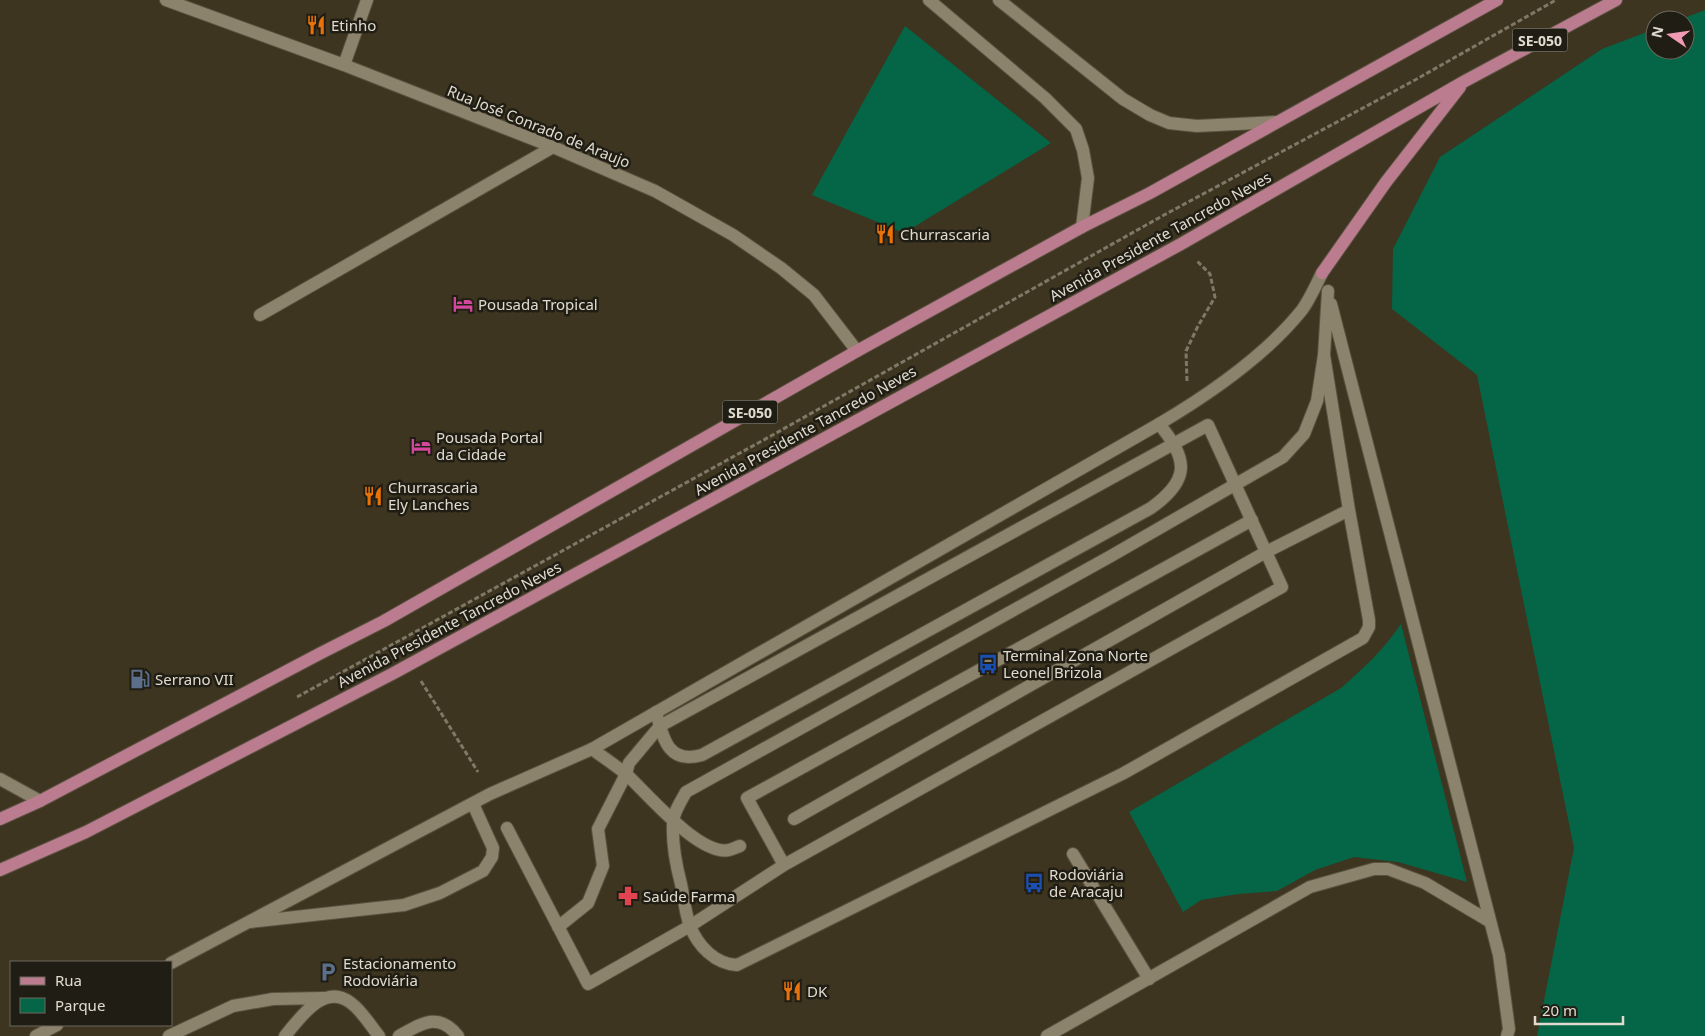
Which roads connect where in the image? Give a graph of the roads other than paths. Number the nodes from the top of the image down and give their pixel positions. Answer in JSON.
{"nodes":[{"id":1,"x":166,"y":0,"type":"edge"},
{"id":2,"x":367,"y":0,"type":"edge"},
{"id":3,"x":929,"y":0,"type":"edge"},
{"id":4,"x":999,"y":0,"type":"edge"},
{"id":5,"x":1496,"y":0,"type":"edge"},
{"id":6,"x":1616,"y":0,"type":"edge"},
{"id":7,"x":344,"y":65,"type":"junction"},
{"id":8,"x":1465,"y":81,"type":"junction"},
{"id":9,"x":1276,"y":122,"type":"junction"},
{"id":10,"x":553,"y":146,"type":"junction"},
{"id":11,"x":1082,"y":227,"type":"junction"},
{"id":12,"x":1322,"y":273,"type":"junction"},
{"id":13,"x":1328,"y":291,"type":"junction"},
{"id":14,"x":260,"y":315,"type":"dead end"},
{"id":15,"x":857,"y":351,"type":"junction"},
{"id":16,"x":1324,"y":354,"type":"junction"},
{"id":17,"x":1159,"y":424,"type":"junction"},
{"id":18,"x":1173,"y":444,"type":"junction"},
{"id":19,"x":1235,"y":484,"type":"junction"},
{"id":20,"x":1348,"y":510,"type":"junction"},
{"id":21,"x":1252,"y":520,"type":"junction"},
{"id":22,"x":1266,"y":552,"type":"junction"},
{"id":23,"x":656,"y":712,"type":"junction"},
{"id":24,"x":660,"y":726,"type":"junction"},
{"id":25,"x":592,"y":748,"type":"junction"},
{"id":26,"x":626,"y":774,"type":"junction"},
{"id":27,"x":0,"y":779,"type":"edge"},
{"id":28,"x":40,"y":801,"type":"junction"},
{"id":29,"x":473,"y":804,"type":"junction"},
{"id":30,"x":794,"y":819,"type":"dead end"},
{"id":31,"x":0,"y":820,"type":"edge"},
{"id":32,"x":673,"y":822,"type":"junction"},
{"id":33,"x":507,"y":828,"type":"dead end"},
{"id":34,"x":740,"y":846,"type":"dead end"},
{"id":35,"x":1073,"y":854,"type":"dead end"},
{"id":36,"x":784,"y":865,"type":"junction"},
{"id":37,"x":0,"y":870,"type":"edge"},
{"id":38,"x":1489,"y":921,"type":"junction"},
{"id":39,"x":245,"y":922,"type":"junction"},
{"id":40,"x":690,"y":926,"type":"junction"},
{"id":41,"x":558,"y":927,"type":"junction"},
{"id":42,"x":172,"y":961,"type":"edge"},
{"id":43,"x":1149,"y":979,"type":"junction"},
{"id":44,"x":324,"y":998,"type":"junction"},
{"id":45,"x":55,"y":1026,"type":"edge"},
{"id":46,"x":36,"y":1036,"type":"edge"},
{"id":47,"x":169,"y":1036,"type":"edge"},
{"id":48,"x":285,"y":1036,"type":"edge"},
{"id":49,"x":379,"y":1036,"type":"edge"},
{"id":50,"x":399,"y":1036,"type":"edge"},
{"id":51,"x":458,"y":1036,"type":"edge"},
{"id":52,"x":1047,"y":1036,"type":"edge"},
{"id":53,"x":1507,"y":1036,"type":"edge"}],
"edges":[{"from":1,"to":7,"type":"street","name":"Rua José Conrado de Araujo"},
{"from":2,"to":7,"type":"street"},
{"from":3,"to":11,"type":"street"},
{"from":4,"to":9,"type":"street"},
{"from":5,"to":9,"type":"main road","number":"SE-050"},
{"from":6,"to":8,"type":"main road","name":"Avenida Presidente Tancredo Neves","number":"SE-050"},
{"from":7,"to":10,"type":"street","name":"Rua José Conrado de Araujo"},
{"from":8,"to":12,"type":"main road"},
{"from":8,"to":37,"type":"main road","name":"Avenida Presidente Tancredo Neves","number":"SE-050"},
{"from":9,"to":11,"type":"main road","number":"SE-050"},
{"from":10,"to":14,"type":"street"},
{"from":10,"to":15,"type":"street","name":"Rua José Conrado de Araujo"},
{"from":11,"to":15,"type":"main road","number":"SE-050"},
{"from":12,"to":13,"type":"street"},
{"from":12,"to":17,"type":"street"},
{"from":13,"to":16,"type":"street"},
{"from":13,"to":38,"type":"street"},
{"from":15,"to":28,"type":"main road","number":"SE-050"},
{"from":16,"to":19,"type":"street"},
{"from":16,"to":20,"type":"street"},
{"from":17,"to":18,"type":"street"},
{"from":17,"to":23,"type":"street"},
{"from":18,"to":19,"type":"street"},
{"from":18,"to":24,"type":"street"},
{"from":18,"to":24,"type":"street"},
{"from":19,"to":21,"type":"street"},
{"from":19,"to":32,"type":"street"},
{"from":20,"to":22,"type":"street"},
{"from":20,"to":40,"type":"street"},
{"from":21,"to":22,"type":"street"},
{"from":21,"to":36,"type":"street"},
{"from":22,"to":30,"type":"street"},
{"from":22,"to":36,"type":"street"},
{"from":23,"to":24,"type":"street"},
{"from":23,"to":25,"type":"street"},
{"from":24,"to":26,"type":"street"},
{"from":25,"to":26,"type":"street"},
{"from":25,"to":29,"type":"street"},
{"from":26,"to":32,"type":"street"},
{"from":26,"to":41,"type":"street"},
{"from":27,"to":28,"type":"street"},
{"from":28,"to":31,"type":"main road","number":"SE-050"},
{"from":29,"to":39,"type":"street"},
{"from":29,"to":39,"type":"street"},
{"from":32,"to":34,"type":"street"},
{"from":32,"to":40,"type":"street"},
{"from":33,"to":41,"type":"street"},
{"from":35,"to":43,"type":"street"},
{"from":36,"to":40,"type":"street"},
{"from":38,"to":43,"type":"street"},
{"from":38,"to":53,"type":"street"},
{"from":39,"to":42,"type":"street"},
{"from":40,"to":41,"type":"street"},
{"from":43,"to":52,"type":"street"},
{"from":44,"to":47,"type":"street"},
{"from":44,"to":48,"type":"street"},
{"from":44,"to":49,"type":"street"},
{"from":45,"to":46,"type":"street"},
{"from":50,"to":51,"type":"street"}]}
